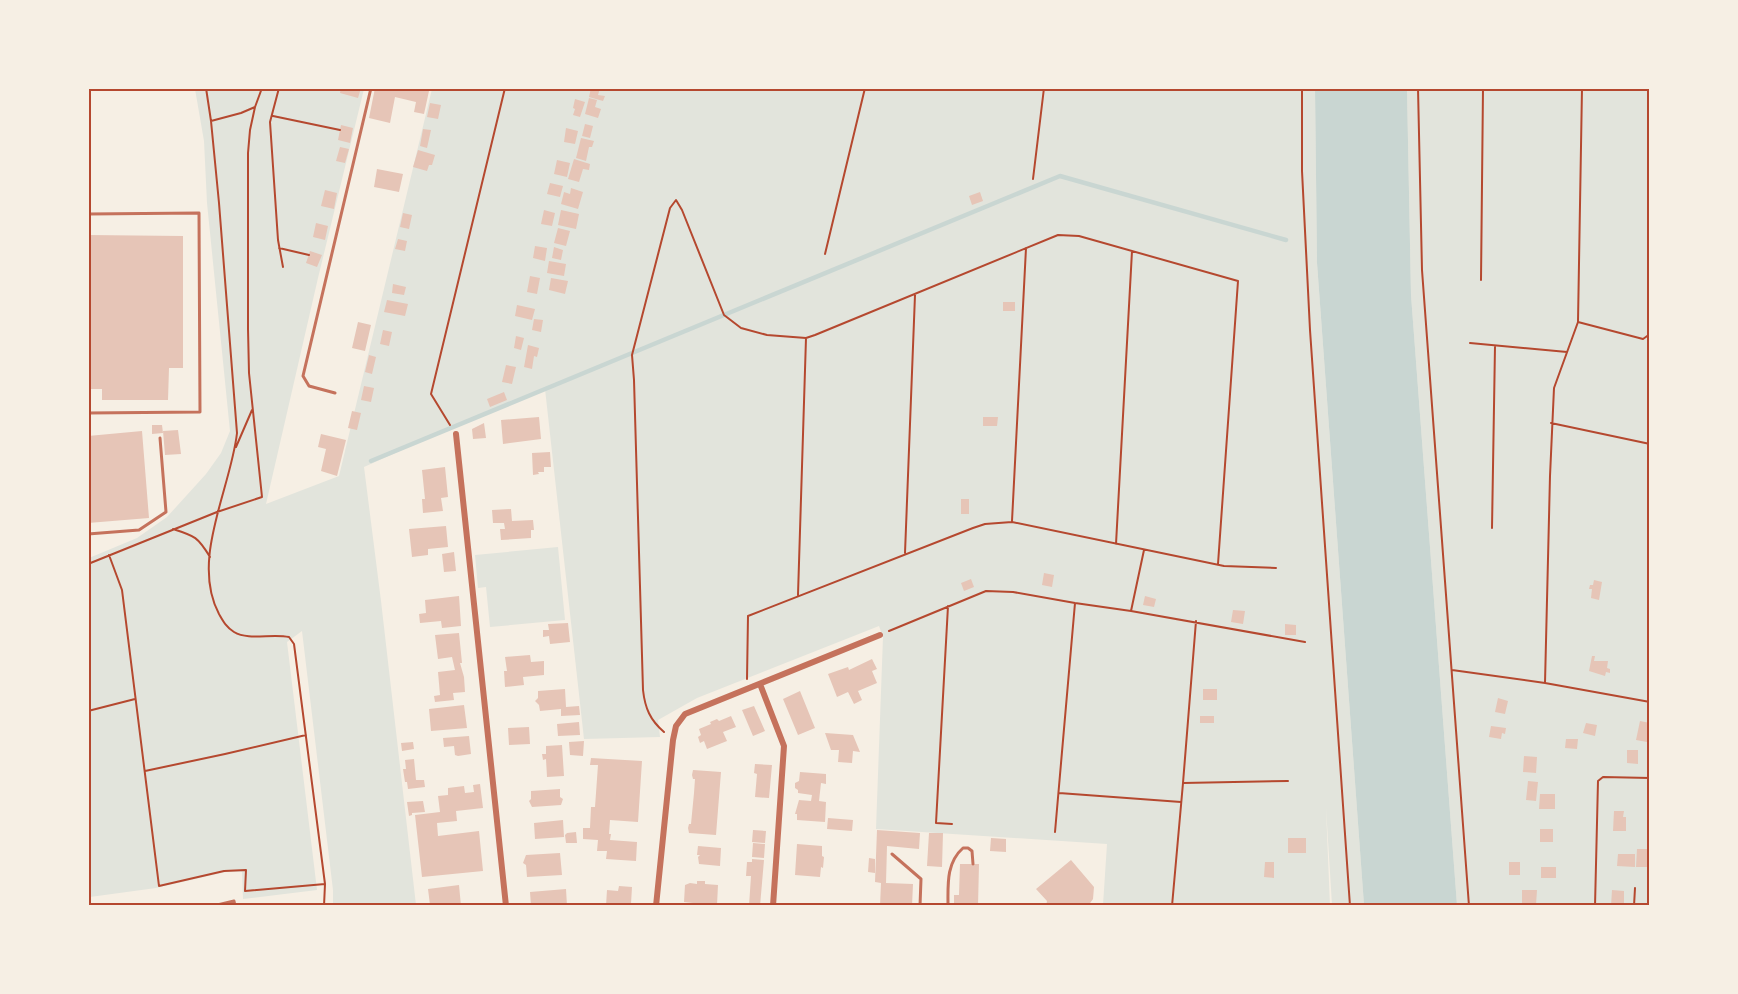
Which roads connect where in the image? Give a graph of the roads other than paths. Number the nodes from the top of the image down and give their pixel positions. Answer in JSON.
{"nodes":[{"id":1,"x":371,"y":88,"type":"edge"},
{"id":2,"x":88,"y":214,"type":"edge"},
{"id":3,"x":335,"y":393,"type":"dead end"},
{"id":4,"x":88,"y":413,"type":"edge"},
{"id":5,"x":456,"y":434,"type":"dead end"},
{"id":6,"x":160,"y":438,"type":"dead end"},
{"id":7,"x":88,"y":534,"type":"edge"},
{"id":8,"x":880,"y":635,"type":"road end"},
{"id":9,"x":759,"y":684,"type":"junction"},
{"id":10,"x":892,"y":854,"type":"dead end"},
{"id":11,"x":973,"y":864,"type":"dead end"},
{"id":12,"x":213,"y":906,"type":"edge"},
{"id":13,"x":235,"y":906,"type":"edge"},
{"id":14,"x":506,"y":906,"type":"edge"},
{"id":15,"x":656,"y":906,"type":"edge"},
{"id":16,"x":774,"y":906,"type":"edge"},
{"id":17,"x":920,"y":906,"type":"edge"},
{"id":18,"x":948,"y":906,"type":"edge"}],
"edges":[{"from":1,"to":3,"type":"lane"},
{"from":2,"to":4,"type":"lane"},
{"from":5,"to":14,"type":"street"},
{"from":6,"to":7,"type":"lane"},
{"from":8,"to":9,"type":"street"},
{"from":9,"to":15,"type":"street"},
{"from":9,"to":16,"type":"street"},
{"from":10,"to":17,"type":"lane"},
{"from":11,"to":18,"type":"lane"},
{"from":12,"to":13,"type":"lane"}]}
